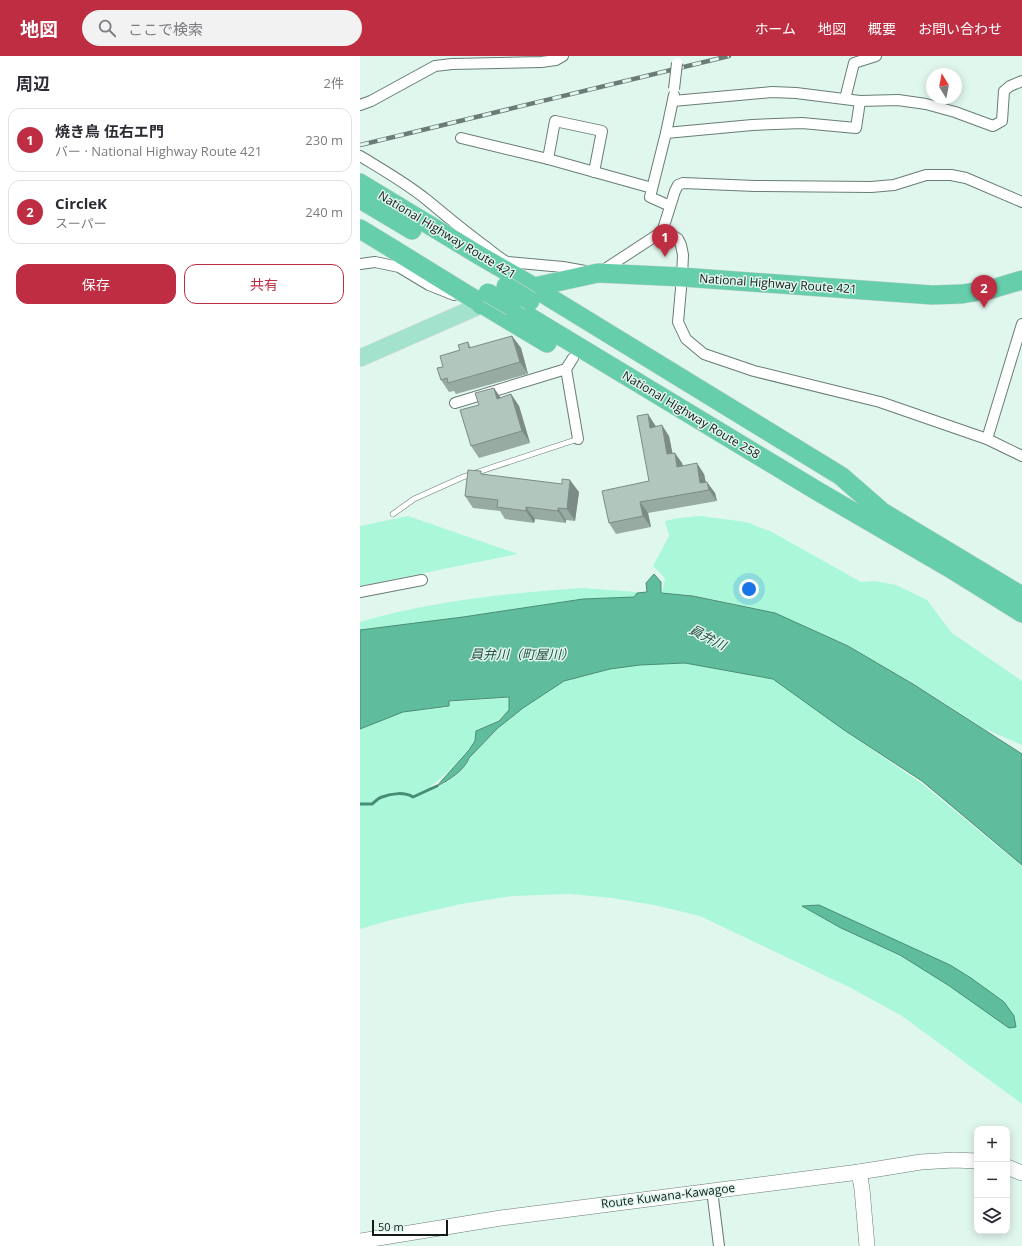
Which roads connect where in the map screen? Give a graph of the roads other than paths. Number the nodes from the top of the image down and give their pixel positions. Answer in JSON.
{"nodes":[{"id":1,"x":564,"y":56,"type":"edge"},
{"id":2,"x":876,"y":56,"type":"edge"},
{"id":3,"x":677,"y":60,"type":"edge"},
{"id":4,"x":1022,"y":81,"type":"edge"},
{"id":5,"x":845,"y":99,"type":"junction"},
{"id":6,"x":673,"y":101,"type":"junction"},
{"id":7,"x":860,"y":101,"type":"junction"},
{"id":8,"x":360,"y":105,"type":"edge"},
{"id":9,"x":666,"y":133,"type":"junction"},
{"id":10,"x":461,"y":138,"type":"dead end"},
{"id":11,"x":360,"y":156,"type":"edge"},
{"id":12,"x":548,"y":159,"type":"junction"},
{"id":13,"x":594,"y":172,"type":"junction"},
{"id":14,"x":360,"y":183,"type":"edge"},
{"id":15,"x":652,"y":188,"type":"junction"},
{"id":16,"x":360,"y":199,"type":"edge"},
{"id":17,"x":1022,"y":202,"type":"edge"},
{"id":18,"x":670,"y":206,"type":"junction"},
{"id":19,"x":360,"y":216,"type":"edge"},
{"id":20,"x":360,"y":229,"type":"edge"},
{"id":21,"x":663,"y":229,"type":"junction"},
{"id":22,"x":360,"y":264,"type":"edge"},
{"id":23,"x":598,"y":273,"type":"junction"},
{"id":24,"x":682,"y":277,"type":"junction"},
{"id":25,"x":1022,"y":280,"type":"edge"},
{"id":26,"x":532,"y":294,"type":"junction"},
{"id":27,"x":485,"y":299,"type":"junction"},
{"id":28,"x":1022,"y":324,"type":"edge"},
{"id":29,"x":360,"y":358,"type":"edge"},
{"id":30,"x":570,"y":364,"type":"junction"},
{"id":31,"x":455,"y":403,"type":"dead end"},
{"id":32,"x":578,"y":439,"type":"joint"},
{"id":33,"x":987,"y":439,"type":"junction"},
{"id":34,"x":1022,"y":456,"type":"edge"},
{"id":35,"x":819,"y":492,"type":"junction"},
{"id":36,"x":392,"y":514,"type":"dead end"},
{"id":37,"x":422,"y":580,"type":"dead end"},
{"id":38,"x":360,"y":592,"type":"edge"},
{"id":39,"x":1022,"y":596,"type":"edge"},
{"id":40,"x":1022,"y":613,"type":"edge"},
{"id":41,"x":974,"y":1161,"type":"edge"},
{"id":42,"x":1010,"y":1168,"type":"edge"},
{"id":43,"x":859,"y":1172,"type":"junction"},
{"id":44,"x":1022,"y":1173,"type":"edge"},
{"id":45,"x":712,"y":1190,"type":"junction"},
{"id":46,"x":360,"y":1241,"type":"edge"},
{"id":47,"x":719,"y":1246,"type":"edge"},
{"id":48,"x":867,"y":1246,"type":"edge"}],
"edges":[{"from":1,"to":8,"type":"street"},
{"from":2,"to":5,"type":"street"},
{"from":3,"to":6,"type":"street","bridge":true},
{"from":4,"to":7,"type":"street"},
{"from":5,"to":6,"type":"street"},
{"from":5,"to":7,"type":"street"},
{"from":6,"to":9,"type":"street"},
{"from":7,"to":9,"type":"street"},
{"from":9,"to":15,"type":"street"},
{"from":10,"to":12,"type":"street"},
{"from":11,"to":23,"type":"street"},
{"from":12,"to":13,"type":"street"},
{"from":12,"to":13,"type":"street"},
{"from":13,"to":15,"type":"street"},
{"from":14,"to":26,"type":"highway","name":"National Highway Route 421"},
{"from":15,"to":18,"type":"street"},
{"from":16,"to":26,"type":"highway","name":"National Highway Route 258","bridge":true},
{"from":17,"to":18,"type":"street"},
{"from":18,"to":21,"type":"street"},
{"from":19,"to":27,"type":"highway","name":"National Highway Route 258"},
{"from":20,"to":27,"type":"highway"},
{"from":21,"to":23,"type":"street"},
{"from":21,"to":24,"type":"street"},
{"from":22,"to":27,"type":"street"},
{"from":23,"to":24,"type":"highway","name":"National Highway Route 421"},
{"from":23,"to":26,"type":"highway","name":"National Highway Route 421"},
{"from":24,"to":25,"type":"highway","name":"National Highway Route 421"},
{"from":24,"to":33,"type":"street"},
{"from":26,"to":27,"type":"highway","name":"National Highway Route 421"},
{"from":26,"to":39,"type":"highway","name":"National Highway Route 258"},
{"from":27,"to":29,"type":"main road"},
{"from":27,"to":30,"type":"highway"},
{"from":27,"to":35,"type":"highway","name":"National Highway Route 258","bridge":true},
{"from":28,"to":33,"type":"street"},
{"from":30,"to":31,"type":"street"},
{"from":30,"to":32,"type":"street"},
{"from":30,"to":35,"type":"highway"},
{"from":32,"to":36,"type":"lane"},
{"from":33,"to":34,"type":"street"},
{"from":35,"to":40,"type":"highway","name":"National Highway Route 258"},
{"from":37,"to":38,"type":"street"},
{"from":41,"to":43,"type":"main road","name":"Route Kuwana-Kawagoe"},
{"from":42,"to":44,"type":"main road"},
{"from":43,"to":45,"type":"main road","name":"Route Kuwana-Kawagoe"},
{"from":43,"to":48,"type":"main road"},
{"from":45,"to":46,"type":"main road","name":"Route Kuwana-Kawagoe"},
{"from":45,"to":47,"type":"street"}]}
